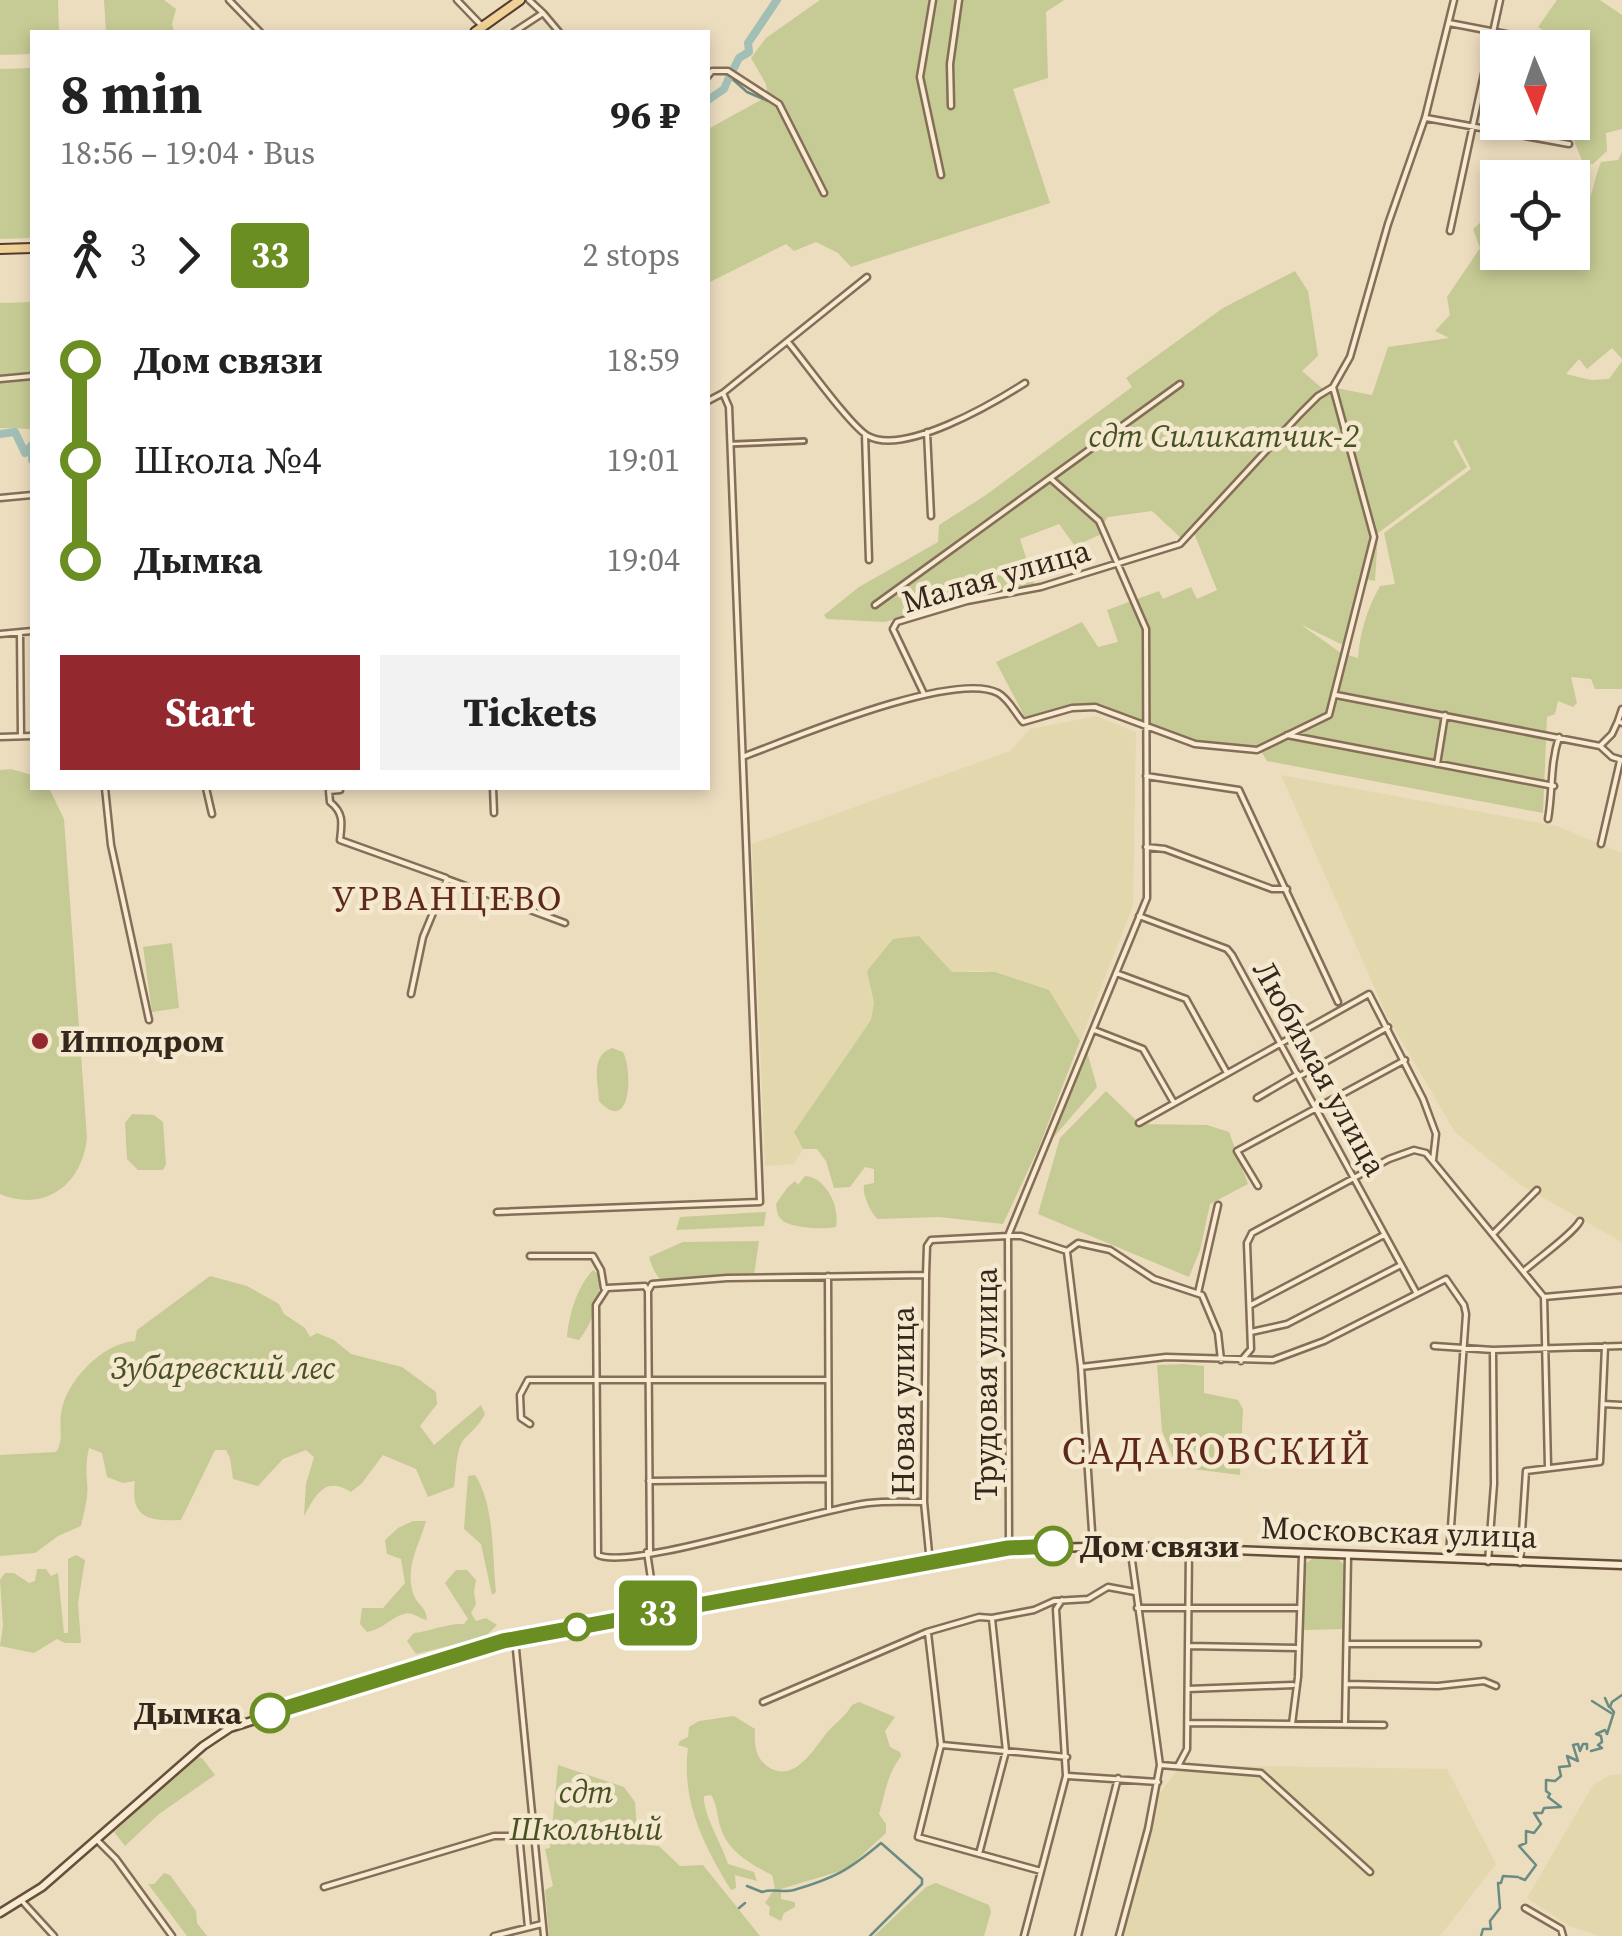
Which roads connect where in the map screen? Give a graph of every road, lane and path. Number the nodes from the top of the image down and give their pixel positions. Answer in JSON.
{"nodes":[{"id":1,"x":230,"y":0,"type":"edge"},
{"id":2,"x":457,"y":0,"type":"edge"},
{"id":3,"x":520,"y":0,"type":"edge"},
{"id":4,"x":528,"y":0,"type":"edge"},
{"id":5,"x":932,"y":0,"type":"edge"},
{"id":6,"x":959,"y":0,"type":"edge"},
{"id":7,"x":1454,"y":0,"type":"edge"},
{"id":8,"x":1500,"y":0,"type":"edge"},
{"id":9,"x":543,"y":13,"type":"junction"},
{"id":10,"x":1449,"y":22,"type":"junction"},
{"id":11,"x":258,"y":30,"type":"edge"},
{"id":12,"x":479,"y":30,"type":"edge"},
{"id":13,"x":517,"y":30,"type":"edge"},
{"id":14,"x":557,"y":30,"type":"edge"},
{"id":15,"x":1483,"y":30,"type":"edge"},
{"id":16,"x":1492,"y":30,"type":"edge"},
{"id":17,"x":710,"y":74,"type":"edge"},
{"id":18,"x":1480,"y":82,"type":"edge"},
{"id":19,"x":951,"y":106,"type":"dead end"},
{"id":20,"x":1425,"y":118,"type":"junction"},
{"id":21,"x":1470,"y":127,"type":"junction"},
{"id":22,"x":1569,"y":144,"type":"dead end"},
{"id":23,"x":941,"y":174,"type":"dead end"},
{"id":24,"x":824,"y":193,"type":"dead end"},
{"id":25,"x":1450,"y":232,"type":"dead end"},
{"id":26,"x":30,"y":248,"type":"edge"},
{"id":27,"x":0,"y":249,"type":"edge"},
{"id":28,"x":867,"y":277,"type":"dead end"},
{"id":29,"x":788,"y":342,"type":"junction"},
{"id":30,"x":30,"y":376,"type":"edge"},
{"id":31,"x":0,"y":379,"type":"edge"},
{"id":32,"x":1025,"y":383,"type":"dead end"},
{"id":33,"x":1180,"y":384,"type":"dead end"},
{"id":34,"x":1334,"y":387,"type":"junction"},
{"id":35,"x":723,"y":393,"type":"junction"},
{"id":36,"x":710,"y":400,"type":"edge"},
{"id":37,"x":927,"y":432,"type":"junction"},
{"id":38,"x":864,"y":434,"type":"junction"},
{"id":39,"x":804,"y":440,"type":"dead end"},
{"id":40,"x":730,"y":444,"type":"junction"},
{"id":41,"x":1050,"y":478,"type":"junction"},
{"id":42,"x":30,"y":495,"type":"edge"},
{"id":43,"x":0,"y":498,"type":"edge"},
{"id":44,"x":930,"y":516,"type":"dead end"},
{"id":45,"x":869,"y":560,"type":"dead end"},
{"id":46,"x":1119,"y":565,"type":"junction"},
{"id":47,"x":875,"y":605,"type":"dead end"},
{"id":48,"x":30,"y":631,"type":"edge"},
{"id":49,"x":20,"y":633,"type":"junction"},
{"id":50,"x":0,"y":634,"type":"edge"},
{"id":51,"x":924,"y":694,"type":"junction"},
{"id":52,"x":1336,"y":695,"type":"junction"},
{"id":53,"x":1622,"y":709,"type":"edge"},
{"id":54,"x":1445,"y":716,"type":"junction"},
{"id":55,"x":1620,"y":722,"type":"edge"},
{"id":56,"x":1146,"y":724,"type":"junction"},
{"id":57,"x":21,"y":736,"type":"junction"},
{"id":58,"x":30,"y":736,"type":"edge"},
{"id":59,"x":1286,"y":736,"type":"junction"},
{"id":60,"x":0,"y":737,"type":"edge"},
{"id":61,"x":1558,"y":737,"type":"junction"},
{"id":62,"x":1600,"y":746,"type":"junction"},
{"id":63,"x":744,"y":756,"type":"junction"},
{"id":64,"x":1621,"y":760,"type":"edge"},
{"id":65,"x":1437,"y":764,"type":"junction"},
{"id":66,"x":1146,"y":776,"type":"junction"},
{"id":67,"x":1554,"y":786,"type":"junction"},
{"id":68,"x":105,"y":790,"type":"edge"},
{"id":69,"x":206,"y":790,"type":"edge"},
{"id":70,"x":340,"y":790,"type":"edge"},
{"id":71,"x":493,"y":790,"type":"edge"},
{"id":72,"x":494,"y":813,"type":"dead end"},
{"id":73,"x":212,"y":814,"type":"dead end"},
{"id":74,"x":1548,"y":818,"type":"dead end"},
{"id":75,"x":1601,"y":844,"type":"dead end"},
{"id":76,"x":1146,"y":847,"type":"junction"},
{"id":77,"x":447,"y":878,"type":"junction"},
{"id":78,"x":1287,"y":889,"type":"junction"},
{"id":79,"x":1140,"y":916,"type":"junction"},
{"id":80,"x":566,"y":923,"type":"dead end"},
{"id":81,"x":1116,"y":973,"type":"junction"},
{"id":82,"x":411,"y":994,"type":"dead end"},
{"id":83,"x":1338,"y":1002,"type":"dead end"},
{"id":84,"x":149,"y":1020,"type":"dead end"},
{"id":85,"x":1388,"y":1026,"type":"junction"},
{"id":86,"x":1093,"y":1029,"type":"junction"},
{"id":87,"x":1279,"y":1044,"type":"junction"},
{"id":88,"x":1405,"y":1060,"type":"junction"},
{"id":89,"x":1227,"y":1074,"type":"junction"},
{"id":90,"x":1299,"y":1076,"type":"junction"},
{"id":91,"x":1257,"y":1098,"type":"dead end"},
{"id":92,"x":1174,"y":1103,"type":"junction"},
{"id":93,"x":1316,"y":1108,"type":"junction"},
{"id":94,"x":1139,"y":1122,"type":"dead end"},
{"id":95,"x":1432,"y":1161,"type":"junction"},
{"id":96,"x":1355,"y":1178,"type":"junction"},
{"id":97,"x":1258,"y":1186,"type":"dead end"},
{"id":98,"x":1536,"y":1190,"type":"dead end"},
{"id":99,"x":1218,"y":1205,"type":"dead end"},
{"id":100,"x":497,"y":1212,"type":"dead end"},
{"id":101,"x":1580,"y":1221,"type":"dead end"},
{"id":102,"x":1494,"y":1234,"type":"junction"},
{"id":103,"x":1384,"y":1235,"type":"junction"},
{"id":104,"x":1008,"y":1236,"type":"junction"},
{"id":105,"x":931,"y":1240,"type":"joint"},
{"id":106,"x":1067,"y":1252,"type":"junction"},
{"id":107,"x":530,"y":1256,"type":"dead end"},
{"id":108,"x":1400,"y":1266,"type":"junction"},
{"id":109,"x":1524,"y":1271,"type":"junction"},
{"id":110,"x":926,"y":1275,"type":"junction"},
{"id":111,"x":828,"y":1276,"type":"junction"},
{"id":112,"x":648,"y":1290,"type":"junction"},
{"id":113,"x":1622,"y":1290,"type":"edge"},
{"id":114,"x":604,"y":1292,"type":"junction"},
{"id":115,"x":1416,"y":1292,"type":"junction"},
{"id":116,"x":1198,"y":1293,"type":"junction"},
{"id":117,"x":1544,"y":1298,"type":"junction"},
{"id":118,"x":1251,"y":1306,"type":"junction"},
{"id":119,"x":1251,"y":1332,"type":"junction"},
{"id":120,"x":1434,"y":1346,"type":"dead end"},
{"id":121,"x":1606,"y":1346,"type":"junction"},
{"id":122,"x":1622,"y":1346,"type":"edge"},
{"id":123,"x":1546,"y":1349,"type":"junction"},
{"id":124,"x":1464,"y":1350,"type":"junction"},
{"id":125,"x":1494,"y":1350,"type":"junction"},
{"id":126,"x":1221,"y":1360,"type":"junction"},
{"id":127,"x":1241,"y":1360,"type":"junction"},
{"id":128,"x":1081,"y":1367,"type":"junction"},
{"id":129,"x":596,"y":1379,"type":"junction"},
{"id":130,"x":649,"y":1380,"type":"junction"},
{"id":131,"x":828,"y":1380,"type":"junction"},
{"id":132,"x":1603,"y":1404,"type":"junction"},
{"id":133,"x":1622,"y":1405,"type":"edge"},
{"id":134,"x":530,"y":1424,"type":"dead end"},
{"id":135,"x":1548,"y":1467,"type":"junction"},
{"id":136,"x":828,"y":1479,"type":"junction"},
{"id":137,"x":649,"y":1481,"type":"junction"},
{"id":138,"x":924,"y":1502,"type":"junction"},
{"id":139,"x":829,"y":1511,"type":"junction"},
{"id":140,"x":1093,"y":1546,"type":"junction"},
{"id":141,"x":1130,"y":1546,"type":"junction"},
{"id":142,"x":1008,"y":1548,"type":"junction"},
{"id":143,"x":1189,"y":1548,"type":"junction"},
{"id":144,"x":648,"y":1552,"type":"junction"},
{"id":145,"x":1302,"y":1554,"type":"junction"},
{"id":146,"x":1348,"y":1556,"type":"junction"},
{"id":147,"x":1449,"y":1560,"type":"junction"},
{"id":148,"x":930,"y":1562,"type":"junction"},
{"id":149,"x":1488,"y":1562,"type":"junction"},
{"id":150,"x":1520,"y":1563,"type":"junction"},
{"id":151,"x":1622,"y":1565,"type":"edge"},
{"id":152,"x":1135,"y":1592,"type":"junction"},
{"id":153,"x":1062,"y":1600,"type":"junction"},
{"id":154,"x":1137,"y":1608,"type":"junction"},
{"id":155,"x":1190,"y":1608,"type":"junction"},
{"id":156,"x":1300,"y":1608,"type":"junction"},
{"id":157,"x":656,"y":1613,"type":"junction"},
{"id":158,"x":992,"y":1618,"type":"junction"},
{"id":159,"x":928,"y":1632,"type":"junction"},
{"id":160,"x":519,"y":1638,"type":"junction"},
{"id":161,"x":1347,"y":1644,"type":"junction"},
{"id":162,"x":1478,"y":1644,"type":"dead end"},
{"id":163,"x":1188,"y":1646,"type":"junction"},
{"id":164,"x":1299,"y":1648,"type":"junction"},
{"id":165,"x":1346,"y":1684,"type":"junction"},
{"id":166,"x":1295,"y":1685,"type":"junction"},
{"id":167,"x":1496,"y":1686,"type":"dead end"},
{"id":168,"x":1188,"y":1689,"type":"junction"},
{"id":169,"x":762,"y":1702,"type":"dead end"},
{"id":170,"x":1188,"y":1723,"type":"junction"},
{"id":171,"x":1292,"y":1724,"type":"junction"},
{"id":172,"x":1345,"y":1724,"type":"junction"},
{"id":173,"x":1384,"y":1726,"type":"dead end"},
{"id":174,"x":941,"y":1744,"type":"junction"},
{"id":175,"x":1006,"y":1752,"type":"junction"},
{"id":176,"x":1067,"y":1758,"type":"junction"},
{"id":177,"x":1160,"y":1765,"type":"junction"},
{"id":178,"x":1178,"y":1766,"type":"junction"},
{"id":179,"x":1066,"y":1776,"type":"junction"},
{"id":180,"x":1118,"y":1778,"type":"junction"},
{"id":181,"x":1158,"y":1782,"type":"junction"},
{"id":182,"x":97,"y":1840,"type":"junction"},
{"id":183,"x":979,"y":1854,"type":"junction"},
{"id":184,"x":1041,"y":1871,"type":"junction"},
{"id":185,"x":1370,"y":1872,"type":"dead end"},
{"id":186,"x":324,"y":1887,"type":"dead end"},
{"id":187,"x":22,"y":1902,"type":"junction"},
{"id":188,"x":1525,"y":1908,"type":"dead end"},
{"id":189,"x":0,"y":1914,"type":"edge"},
{"id":190,"x":542,"y":1924,"type":"junction"},
{"id":191,"x":528,"y":1927,"type":"junction"},
{"id":192,"x":54,"y":1936,"type":"edge"},
{"id":193,"x":172,"y":1936,"type":"edge"},
{"id":194,"x":494,"y":1936,"type":"edge"},
{"id":195,"x":544,"y":1936,"type":"edge"},
{"id":196,"x":1024,"y":1936,"type":"edge"},
{"id":197,"x":1078,"y":1936,"type":"edge"},
{"id":198,"x":1119,"y":1936,"type":"edge"},
{"id":199,"x":1562,"y":1936,"type":"edge"}],
"edges":[{"from":1,"to":11,"type":"street"},
{"from":2,"to":12,"type":"street"},
{"from":3,"to":12,"type":"main road"},
{"from":4,"to":9,"type":"street"},
{"from":5,"to":23,"type":"street"},
{"from":6,"to":19,"type":"street"},
{"from":7,"to":10,"type":"street"},
{"from":8,"to":16,"type":"street"},
{"from":9,"to":13,"type":"street"},
{"from":9,"to":14,"type":"street"},
{"from":10,"to":15,"type":"street"},
{"from":10,"to":20,"type":"street"},
{"from":17,"to":24,"type":"street"},
{"from":18,"to":21,"type":"street"},
{"from":20,"to":21,"type":"street"},
{"from":20,"to":34,"type":"street"},
{"from":21,"to":22,"type":"street"},
{"from":21,"to":25,"type":"street"},
{"from":26,"to":27,"type":"main road"},
{"from":28,"to":29,"type":"street"},
{"from":29,"to":35,"type":"street"},
{"from":29,"to":38,"type":"street"},
{"from":30,"to":31,"type":"street"},
{"from":32,"to":37,"type":"street"},
{"from":33,"to":41,"type":"street"},
{"from":34,"to":46,"type":"street","name":"Малая улица"},
{"from":34,"to":52,"type":"street"},
{"from":35,"to":36,"type":"street"},
{"from":35,"to":40,"type":"street"},
{"from":37,"to":38,"type":"street"},
{"from":37,"to":44,"type":"street"},
{"from":38,"to":45,"type":"street"},
{"from":39,"to":40,"type":"street"},
{"from":40,"to":63,"type":"street"},
{"from":41,"to":46,"type":"street"},
{"from":41,"to":47,"type":"street"},
{"from":42,"to":43,"type":"street"},
{"from":46,"to":51,"type":"street","name":"Малая улица"},
{"from":46,"to":56,"type":"street"},
{"from":48,"to":49,"type":"street"},
{"from":49,"to":50,"type":"street"},
{"from":49,"to":57,"type":"street"},
{"from":51,"to":56,"type":"street"},
{"from":51,"to":63,"type":"street"},
{"from":52,"to":54,"type":"street"},
{"from":52,"to":59,"type":"street"},
{"from":53,"to":55,"type":"street"},
{"from":54,"to":61,"type":"street"},
{"from":54,"to":65,"type":"street"},
{"from":55,"to":62,"type":"street"},
{"from":56,"to":59,"type":"street"},
{"from":56,"to":66,"type":"street"},
{"from":57,"to":58,"type":"street"},
{"from":57,"to":60,"type":"street"},
{"from":59,"to":65,"type":"street"},
{"from":61,"to":62,"type":"street"},
{"from":61,"to":67,"type":"street"},
{"from":62,"to":64,"type":"street"},
{"from":63,"to":100,"type":"street"},
{"from":64,"to":75,"type":"street"},
{"from":65,"to":67,"type":"street"},
{"from":66,"to":76,"type":"street"},
{"from":66,"to":78,"type":"street"},
{"from":67,"to":74,"type":"street"},
{"from":68,"to":84,"type":"street"},
{"from":69,"to":73,"type":"street"},
{"from":70,"to":77,"type":"street"},
{"from":71,"to":72,"type":"street"},
{"from":76,"to":78,"type":"street"},
{"from":76,"to":79,"type":"street"},
{"from":77,"to":80,"type":"street"},
{"from":77,"to":82,"type":"street"},
{"from":78,"to":83,"type":"street"},
{"from":79,"to":81,"type":"street"},
{"from":79,"to":87,"type":"street","name":"Любимая улица"},
{"from":81,"to":86,"type":"street"},
{"from":81,"to":89,"type":"street"},
{"from":85,"to":87,"type":"street"},
{"from":85,"to":88,"type":"street"},
{"from":85,"to":90,"type":"street"},
{"from":86,"to":92,"type":"street"},
{"from":86,"to":104,"type":"street"},
{"from":87,"to":89,"type":"street"},
{"from":87,"to":90,"type":"street","name":"Любимая улица"},
{"from":88,"to":93,"type":"street"},
{"from":88,"to":95,"type":"street"},
{"from":89,"to":92,"type":"street"},
{"from":90,"to":91,"type":"street"},
{"from":90,"to":93,"type":"street","name":"Любимая улица"},
{"from":92,"to":94,"type":"street"},
{"from":93,"to":96,"type":"street","name":"Любимая улица"},
{"from":93,"to":97,"type":"street"},
{"from":95,"to":96,"type":"street"},
{"from":95,"to":102,"type":"street"},
{"from":96,"to":103,"type":"street","name":"Любимая улица"},
{"from":96,"to":118,"type":"street"},
{"from":98,"to":102,"type":"street"},
{"from":99,"to":116,"type":"street"},
{"from":101,"to":109,"type":"street"},
{"from":102,"to":109,"type":"street"},
{"from":103,"to":108,"type":"street","name":"Любимая улица"},
{"from":103,"to":118,"type":"street"},
{"from":104,"to":105,"type":"street","name":"Трудовая улица"},
{"from":104,"to":106,"type":"street"},
{"from":104,"to":142,"type":"street","name":"Трудовая улица"},
{"from":105,"to":110,"type":"street","name":"Новая улица"},
{"from":106,"to":116,"type":"street"},
{"from":106,"to":128,"type":"street"},
{"from":107,"to":114,"type":"street"},
{"from":108,"to":115,"type":"street","name":"Любимая улица"},
{"from":108,"to":119,"type":"street"},
{"from":109,"to":117,"type":"street"},
{"from":110,"to":111,"type":"street"},
{"from":110,"to":138,"type":"street","name":"Новая улица"},
{"from":111,"to":112,"type":"street"},
{"from":111,"to":131,"type":"street"},
{"from":112,"to":114,"type":"street"},
{"from":112,"to":130,"type":"street"},
{"from":113,"to":117,"type":"street"},
{"from":114,"to":129,"type":"street"},
{"from":115,"to":124,"type":"street"},
{"from":115,"to":127,"type":"street"},
{"from":116,"to":126,"type":"street"},
{"from":117,"to":123,"type":"street"},
{"from":118,"to":119,"type":"street"},
{"from":119,"to":127,"type":"street"},
{"from":120,"to":124,"type":"street"},
{"from":121,"to":122,"type":"street"},
{"from":121,"to":123,"type":"street"},
{"from":121,"to":132,"type":"street"},
{"from":123,"to":125,"type":"street"},
{"from":123,"to":135,"type":"street"},
{"from":124,"to":125,"type":"street"},
{"from":124,"to":147,"type":"street"},
{"from":125,"to":149,"type":"street"},
{"from":126,"to":127,"type":"street"},
{"from":126,"to":128,"type":"street"},
{"from":128,"to":140,"type":"street"},
{"from":129,"to":130,"type":"street"},
{"from":129,"to":134,"type":"street"},
{"from":129,"to":144,"type":"street"},
{"from":130,"to":131,"type":"street"},
{"from":130,"to":137,"type":"street"},
{"from":131,"to":136,"type":"street"},
{"from":132,"to":133,"type":"street"},
{"from":132,"to":135,"type":"street"},
{"from":135,"to":150,"type":"street"},
{"from":136,"to":137,"type":"street"},
{"from":136,"to":139,"type":"street"},
{"from":137,"to":144,"type":"street"},
{"from":138,"to":139,"type":"street"},
{"from":138,"to":148,"type":"street","name":"Новая улица"},
{"from":139,"to":144,"type":"street"},
{"from":140,"to":141,"type":"main road","name":"Московская улица"},
{"from":140,"to":142,"type":"main road","name":"Московская улица"},
{"from":141,"to":143,"type":"main road","name":"Московская улица"},
{"from":141,"to":152,"type":"street"},
{"from":142,"to":148,"type":"main road","name":"Московская улица"},
{"from":143,"to":145,"type":"main road","name":"Московская улица"},
{"from":143,"to":155,"type":"street"},
{"from":144,"to":157,"type":"street"},
{"from":145,"to":146,"type":"main road","name":"Московская улица"},
{"from":145,"to":156,"type":"street"},
{"from":146,"to":147,"type":"main road","name":"Московская улица"},
{"from":146,"to":161,"type":"street"},
{"from":147,"to":149,"type":"main road","name":"Московская улица"},
{"from":148,"to":157,"type":"main road","name":"Московская улица"},
{"from":149,"to":150,"type":"main road","name":"Московская улица"},
{"from":150,"to":151,"type":"main road","name":"Московская улица"},
{"from":152,"to":153,"type":"street"},
{"from":152,"to":154,"type":"street"},
{"from":153,"to":158,"type":"street"},
{"from":153,"to":176,"type":"street"},
{"from":154,"to":155,"type":"street"},
{"from":154,"to":177,"type":"street"},
{"from":155,"to":156,"type":"street"},
{"from":155,"to":163,"type":"street"},
{"from":156,"to":164,"type":"street"},
{"from":157,"to":160,"type":"main road","name":"Московская улица"},
{"from":158,"to":159,"type":"street"},
{"from":158,"to":175,"type":"street"},
{"from":159,"to":169,"type":"street"},
{"from":159,"to":174,"type":"street"},
{"from":160,"to":182,"type":"main road","name":"Московская улица"},
{"from":160,"to":190,"type":"street"},
{"from":161,"to":162,"type":"street"},
{"from":161,"to":165,"type":"street"},
{"from":163,"to":164,"type":"street"},
{"from":163,"to":168,"type":"street"},
{"from":164,"to":166,"type":"street"},
{"from":165,"to":167,"type":"street"},
{"from":165,"to":172,"type":"street"},
{"from":166,"to":168,"type":"street"},
{"from":166,"to":171,"type":"street"},
{"from":168,"to":170,"type":"street"},
{"from":170,"to":171,"type":"street"},
{"from":170,"to":178,"type":"street"},
{"from":171,"to":172,"type":"street"},
{"from":172,"to":173,"type":"street"},
{"from":174,"to":175,"type":"street"},
{"from":174,"to":183,"type":"street"},
{"from":175,"to":176,"type":"street"},
{"from":175,"to":183,"type":"street"},
{"from":176,"to":179,"type":"street"},
{"from":177,"to":178,"type":"street"},
{"from":177,"to":181,"type":"street"},
{"from":178,"to":185,"type":"street"},
{"from":179,"to":180,"type":"street"},
{"from":179,"to":184,"type":"street"},
{"from":180,"to":181,"type":"street"},
{"from":180,"to":197,"type":"street"},
{"from":181,"to":198,"type":"street"},
{"from":182,"to":187,"type":"main road"},
{"from":182,"to":193,"type":"street"},
{"from":183,"to":184,"type":"street"},
{"from":184,"to":196,"type":"street"},
{"from":186,"to":191,"type":"street"},
{"from":187,"to":189,"type":"main road"},
{"from":187,"to":192,"type":"street"},
{"from":188,"to":199,"type":"street"},
{"from":190,"to":191,"type":"street"},
{"from":190,"to":195,"type":"street"},
{"from":191,"to":194,"type":"street"}]}
